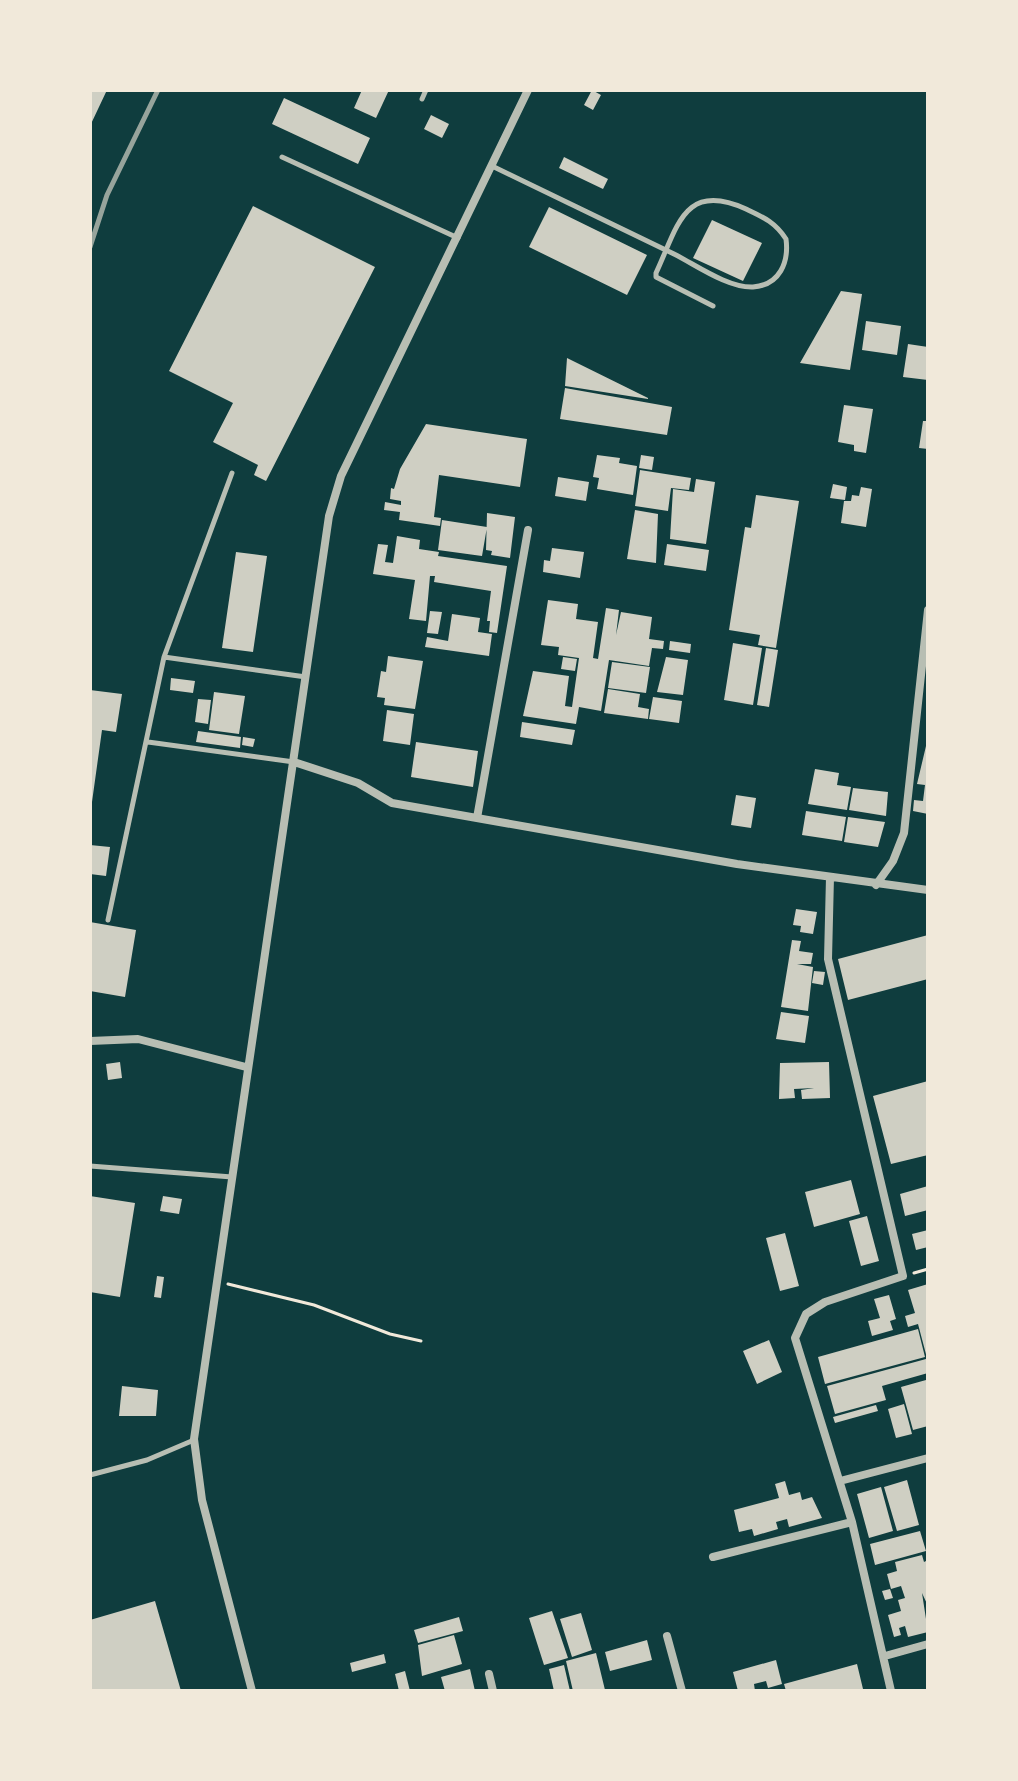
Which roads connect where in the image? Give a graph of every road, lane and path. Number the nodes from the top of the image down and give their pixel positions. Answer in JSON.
{"nodes":[{"id":1,"x":426,"y":90,"type":"edge"},
{"id":2,"x":528,"y":90,"type":"edge"},
{"id":3,"x":422,"y":99,"type":"dead end"},
{"id":4,"x":282,"y":157,"type":"dead end"},
{"id":5,"x":492,"y":166,"type":"junction"},
{"id":6,"x":459,"y":238,"type":"junction"},
{"id":7,"x":666,"y":250,"type":"junction"},
{"id":8,"x":713,"y":306,"type":"dead end"},
{"id":9,"x":232,"y":473,"type":"dead end"},
{"id":10,"x":528,"y":530,"type":"dead end"},
{"id":11,"x":928,"y":610,"type":"edge"},
{"id":12,"x":164,"y":657,"type":"junction"},
{"id":13,"x":306,"y":677,"type":"junction"},
{"id":14,"x":148,"y":742,"type":"junction"},
{"id":15,"x":294,"y":762,"type":"junction"},
{"id":16,"x":477,"y":818,"type":"junction"},
{"id":17,"x":830,"y":877,"type":"junction"},
{"id":18,"x":876,"y":885,"type":"junction"},
{"id":19,"x":928,"y":890,"type":"edge"},
{"id":20,"x":108,"y":920,"type":"dead end"},
{"id":21,"x":91,"y":1042,"type":"edge"},
{"id":22,"x":246,"y":1067,"type":"junction"},
{"id":23,"x":90,"y":1166,"type":"edge"},
{"id":24,"x":233,"y":1177,"type":"junction"},
{"id":25,"x":216,"y":1281,"type":"junction"},
{"id":26,"x":421,"y":1341,"type":"dead end"},
{"id":27,"x":194,"y":1439,"type":"junction"},
{"id":28,"x":928,"y":1458,"type":"edge"},
{"id":29,"x":90,"y":1475,"type":"edge"},
{"id":30,"x":840,"y":1481,"type":"junction"},
{"id":31,"x":852,"y":1522,"type":"junction"},
{"id":32,"x":713,"y":1557,"type":"dead end"},
{"id":33,"x":667,"y":1636,"type":"dead end"},
{"id":34,"x":928,"y":1644,"type":"edge"},
{"id":35,"x":885,"y":1656,"type":"junction"},
{"id":36,"x":489,"y":1674,"type":"dead end"},
{"id":37,"x":252,"y":1691,"type":"edge"},
{"id":38,"x":493,"y":1691,"type":"edge"},
{"id":39,"x":682,"y":1691,"type":"edge"},
{"id":40,"x":891,"y":1691,"type":"edge"}],
"edges":[{"from":1,"to":3,"type":"lane"},
{"from":2,"to":5,"type":"street"},
{"from":4,"to":6,"type":"lane"},
{"from":5,"to":6,"type":"street"},
{"from":5,"to":7,"type":"lane"},
{"from":6,"to":13,"type":"street"},
{"from":7,"to":7,"type":"lane"},
{"from":7,"to":8,"type":"lane"},
{"from":9,"to":12,"type":"lane"},
{"from":10,"to":16,"type":"street"},
{"from":11,"to":18,"type":"street"},
{"from":12,"to":13,"type":"lane"},
{"from":12,"to":14,"type":"lane"},
{"from":13,"to":15,"type":"street"},
{"from":14,"to":15,"type":"lane"},
{"from":14,"to":20,"type":"lane"},
{"from":15,"to":16,"type":"street"},
{"from":15,"to":22,"type":"street"},
{"from":16,"to":17,"type":"street"},
{"from":17,"to":18,"type":"street"},
{"from":17,"to":30,"type":"street"},
{"from":18,"to":19,"type":"street"},
{"from":21,"to":22,"type":"street"},
{"from":22,"to":24,"type":"street"},
{"from":23,"to":24,"type":"lane"},
{"from":24,"to":25,"type":"street"},
{"from":25,"to":26,"type":"path"},
{"from":25,"to":27,"type":"street"},
{"from":27,"to":29,"type":"lane"},
{"from":27,"to":37,"type":"street"},
{"from":28,"to":30,"type":"street"},
{"from":30,"to":31,"type":"street"},
{"from":31,"to":32,"type":"street"},
{"from":31,"to":35,"type":"street"},
{"from":33,"to":39,"type":"street"},
{"from":34,"to":35,"type":"street"},
{"from":35,"to":40,"type":"street"},
{"from":36,"to":38,"type":"street"}]}
